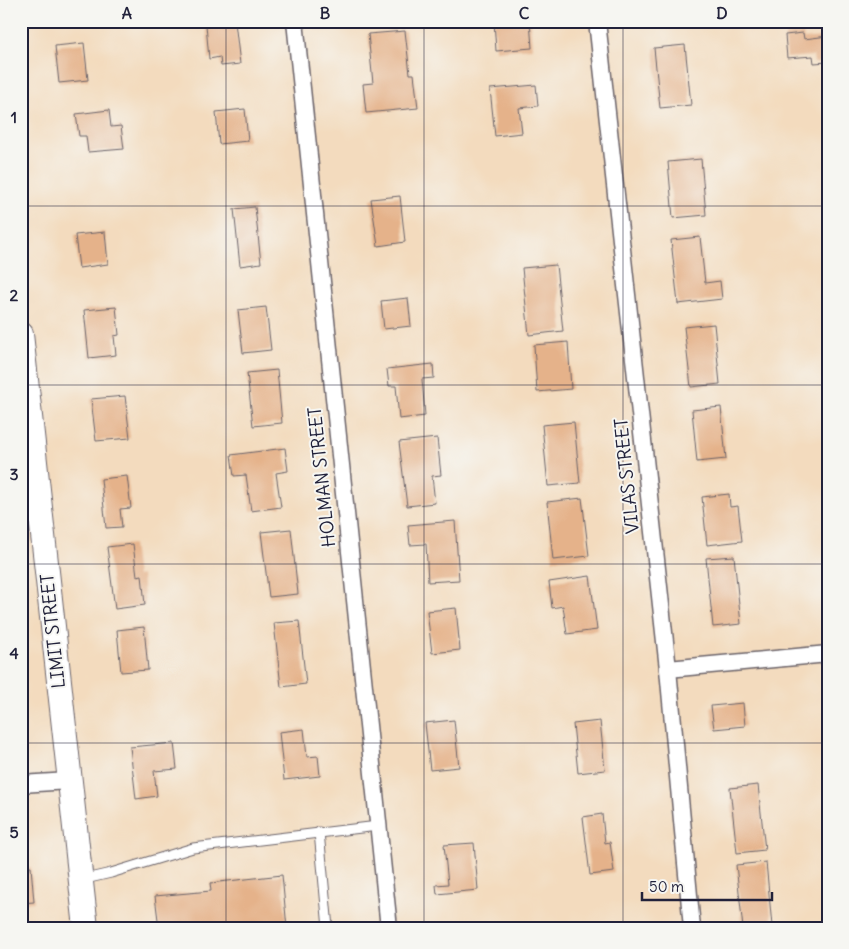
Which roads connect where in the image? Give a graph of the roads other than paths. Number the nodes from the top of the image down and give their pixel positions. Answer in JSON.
{"nodes":[{"id":1,"x":295,"y":21,"type":"edge"},
{"id":2,"x":597,"y":21,"type":"edge"},
{"id":3,"x":21,"y":334,"type":"edge"},
{"id":4,"x":23,"y":370,"type":"edge"},
{"id":5,"x":828,"y":654,"type":"edge"},
{"id":6,"x":668,"y":669,"type":"junction"},
{"id":7,"x":69,"y":781,"type":"junction"},
{"id":8,"x":21,"y":784,"type":"edge"},
{"id":9,"x":378,"y":826,"type":"junction"},
{"id":10,"x":318,"y":832,"type":"junction"},
{"id":11,"x":81,"y":880,"type":"junction"},
{"id":12,"x":86,"y":928,"type":"edge"},
{"id":13,"x":328,"y":928,"type":"edge"},
{"id":14,"x":389,"y":928,"type":"edge"},
{"id":15,"x":692,"y":928,"type":"edge"}],
"edges":[{"from":1,"to":9,"type":"street","name":"HOLMAN STREET"},
{"from":2,"to":6,"type":"street","name":"VILAS STREET"},
{"from":3,"to":4,"type":"street","name":"LIMIT STREET"},
{"from":4,"to":7,"type":"street","name":"LIMIT STREET"},
{"from":5,"to":6,"type":"street"},
{"from":6,"to":15,"type":"street","name":"VILAS STREET"},
{"from":7,"to":8,"type":"street"},
{"from":7,"to":11,"type":"street","name":"LIMIT STREET"},
{"from":9,"to":10,"type":"lane"},
{"from":9,"to":14,"type":"street","name":"HOLMAN STREET"},
{"from":10,"to":11,"type":"lane"},
{"from":10,"to":13,"type":"lane"},
{"from":11,"to":12,"type":"street","name":"LIMIT STREET"}]}
